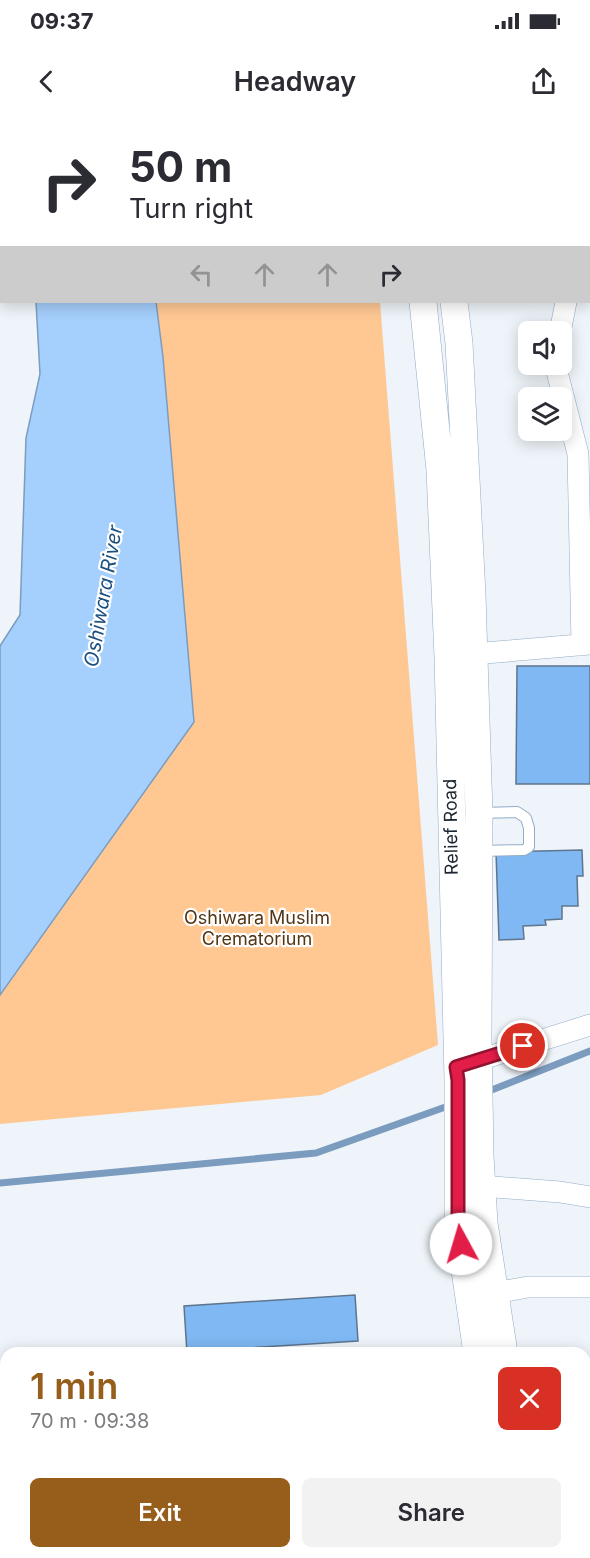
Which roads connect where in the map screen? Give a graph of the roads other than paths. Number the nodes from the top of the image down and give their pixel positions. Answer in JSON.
{"nodes":[{"id":1,"x":423,"y":303,"type":"edge"},
{"id":2,"x":454,"y":303,"type":"edge"},
{"id":3,"x":566,"y":303,"type":"edge"},
{"id":4,"x":562,"y":321,"type":"edge"},
{"id":5,"x":558,"y":375,"type":"edge"},
{"id":6,"x":586,"y":645,"type":"edge"},
{"id":7,"x":473,"y":654,"type":"junction"},
{"id":8,"x":478,"y":774,"type":"junction"},
{"id":9,"x":450,"y":776,"type":"junction"},
{"id":10,"x":479,"y":813,"type":"junction"},
{"id":11,"x":480,"y":851,"type":"junction"},
{"id":12,"x":590,"y":1025,"type":"edge"},
{"id":13,"x":468,"y":1070,"type":"junction"},
{"id":14,"x":469,"y":1171,"type":"junction"},
{"id":15,"x":590,"y":1197,"type":"edge"},
{"id":16,"x":590,"y":1287,"type":"edge"},
{"id":17,"x":495,"y":1293,"type":"junction"},
{"id":18,"x":476,"y":1347,"type":"edge"},
{"id":19,"x":503,"y":1347,"type":"edge"}],
"edges":[{"from":1,"to":9,"type":"street","name":"Relief Road"},
{"from":2,"to":7,"type":"street","name":"Relief Road"},
{"from":3,"to":4,"type":"street"},
{"from":5,"to":6,"type":"street"},
{"from":6,"to":7,"type":"street"},
{"from":7,"to":8,"type":"street","name":"Relief Road"},
{"from":8,"to":9,"type":"street"},
{"from":8,"to":10,"type":"street","name":"Relief Road"},
{"from":9,"to":13,"type":"street","name":"Relief Road"},
{"from":10,"to":11,"type":"street","name":"Relief Road"},
{"from":10,"to":11,"type":"lane"},
{"from":11,"to":13,"type":"street","name":"Relief Road"},
{"from":12,"to":13,"type":"street"},
{"from":13,"to":14,"type":"street","name":"Relief Road"},
{"from":14,"to":15,"type":"street"},
{"from":14,"to":17,"type":"street","name":"Relief Road"},
{"from":14,"to":18,"type":"street","name":"Relief Road"},
{"from":16,"to":17,"type":"street"},
{"from":17,"to":19,"type":"street","name":"Relief Road"}]}
